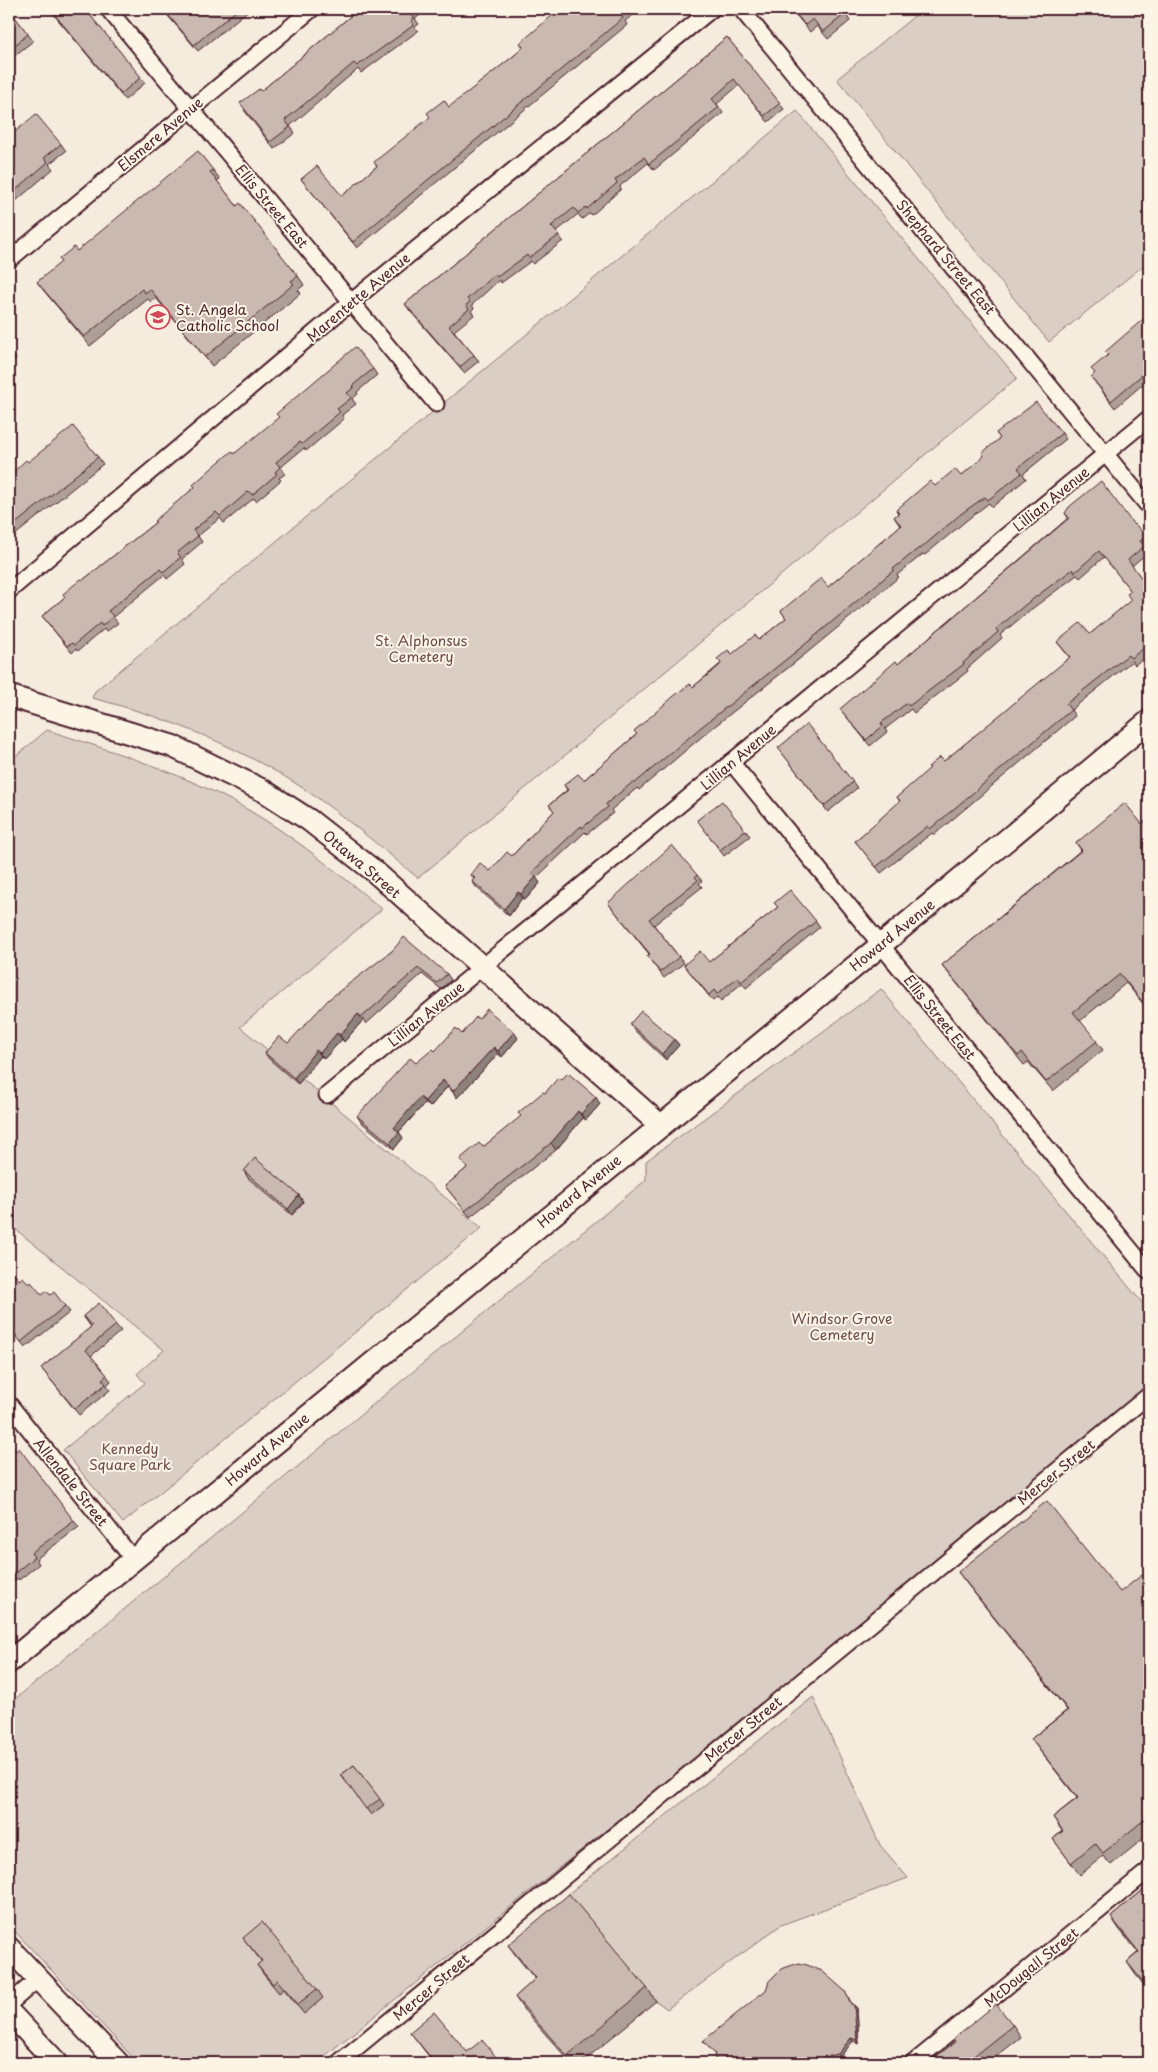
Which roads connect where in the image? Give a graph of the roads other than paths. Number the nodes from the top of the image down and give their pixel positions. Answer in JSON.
{"nodes":[{"id":1,"x":108,"y":9,"type":"edge"},
{"id":2,"x":312,"y":9,"type":"edge"},
{"id":3,"x":712,"y":9,"type":"edge"},
{"id":4,"x":741,"y":9,"type":"edge"},
{"id":5,"x":191,"y":109,"type":"junction"},
{"id":6,"x":9,"y":260,"type":"edge"},
{"id":7,"x":351,"y":302,"type":"junction"},
{"id":8,"x":436,"y":404,"type":"dead end"},
{"id":9,"x":1149,"y":418,"type":"edge"},
{"id":10,"x":1106,"y":454,"type":"junction"},
{"id":11,"x":1149,"y":507,"type":"edge"},
{"id":12,"x":9,"y":591,"type":"edge"},
{"id":13,"x":9,"y":696,"type":"edge"},
{"id":14,"x":1149,"y":721,"type":"edge"},
{"id":15,"x":732,"y":762,"type":"junction"},
{"id":16,"x":881,"y":945,"type":"junction"},
{"id":17,"x":482,"y":968,"type":"junction"},
{"id":18,"x":327,"y":1095,"type":"dead end"},
{"id":19,"x":660,"y":1125,"type":"junction"},
{"id":20,"x":1149,"y":1272,"type":"edge"},
{"id":21,"x":1149,"y":1395,"type":"edge"},
{"id":22,"x":9,"y":1404,"type":"edge"},
{"id":23,"x":134,"y":1559,"type":"junction"},
{"id":24,"x":9,"y":1662,"type":"edge"},
{"id":25,"x":1149,"y":1870,"type":"edge"},
{"id":26,"x":9,"y":1948,"type":"edge"},
{"id":27,"x":38,"y":1979,"type":"junction"},
{"id":28,"x":9,"y":2004,"type":"edge"},
{"id":29,"x":9,"y":2012,"type":"edge"},
{"id":30,"x":57,"y":2063,"type":"edge"},
{"id":31,"x":118,"y":2063,"type":"edge"},
{"id":32,"x":338,"y":2063,"type":"edge"},
{"id":33,"x":913,"y":2063,"type":"edge"}],
"edges":[{"from":1,"to":5,"type":"street","name":"Ellis Street East"},
{"from":2,"to":5,"type":"street","name":"Elsmere Avenue"},
{"from":3,"to":7,"type":"street","name":"Marentette Avenue"},
{"from":4,"to":10,"type":"street","name":"Shephard Street East"},
{"from":5,"to":6,"type":"street","name":"Elsmere Avenue"},
{"from":5,"to":7,"type":"street","name":"Ellis Street East"},
{"from":7,"to":8,"type":"street","name":"Ellis Street East"},
{"from":7,"to":12,"type":"street","name":"Marentette Avenue"},
{"from":9,"to":10,"type":"street","name":"Lillian Avenue"},
{"from":10,"to":11,"type":"street","name":"Shephard Street East"},
{"from":10,"to":15,"type":"street","name":"Lillian Avenue"},
{"from":13,"to":17,"type":"main road","name":"Ottawa Street"},
{"from":14,"to":16,"type":"main road","name":"Howard Avenue"},
{"from":15,"to":16,"type":"street","name":"Ellis Street East"},
{"from":15,"to":17,"type":"street","name":"Lillian Avenue"},
{"from":16,"to":19,"type":"main road","name":"Howard Avenue"},
{"from":16,"to":20,"type":"street","name":"Ellis Street East"},
{"from":17,"to":18,"type":"street","name":"Lillian Avenue"},
{"from":17,"to":19,"type":"main road","name":"Ottawa Street"},
{"from":19,"to":23,"type":"main road","name":"Howard Avenue"},
{"from":21,"to":32,"type":"street","name":"Mercer Street"},
{"from":22,"to":23,"type":"street","name":"Allendale Street"},
{"from":23,"to":24,"type":"main road","name":"Howard Avenue"},
{"from":25,"to":33,"type":"street","name":"McDougall Street"},
{"from":26,"to":27,"type":"main road"},
{"from":27,"to":28,"type":"street"},
{"from":27,"to":31,"type":"main road"},
{"from":29,"to":30,"type":"main road"}]}
